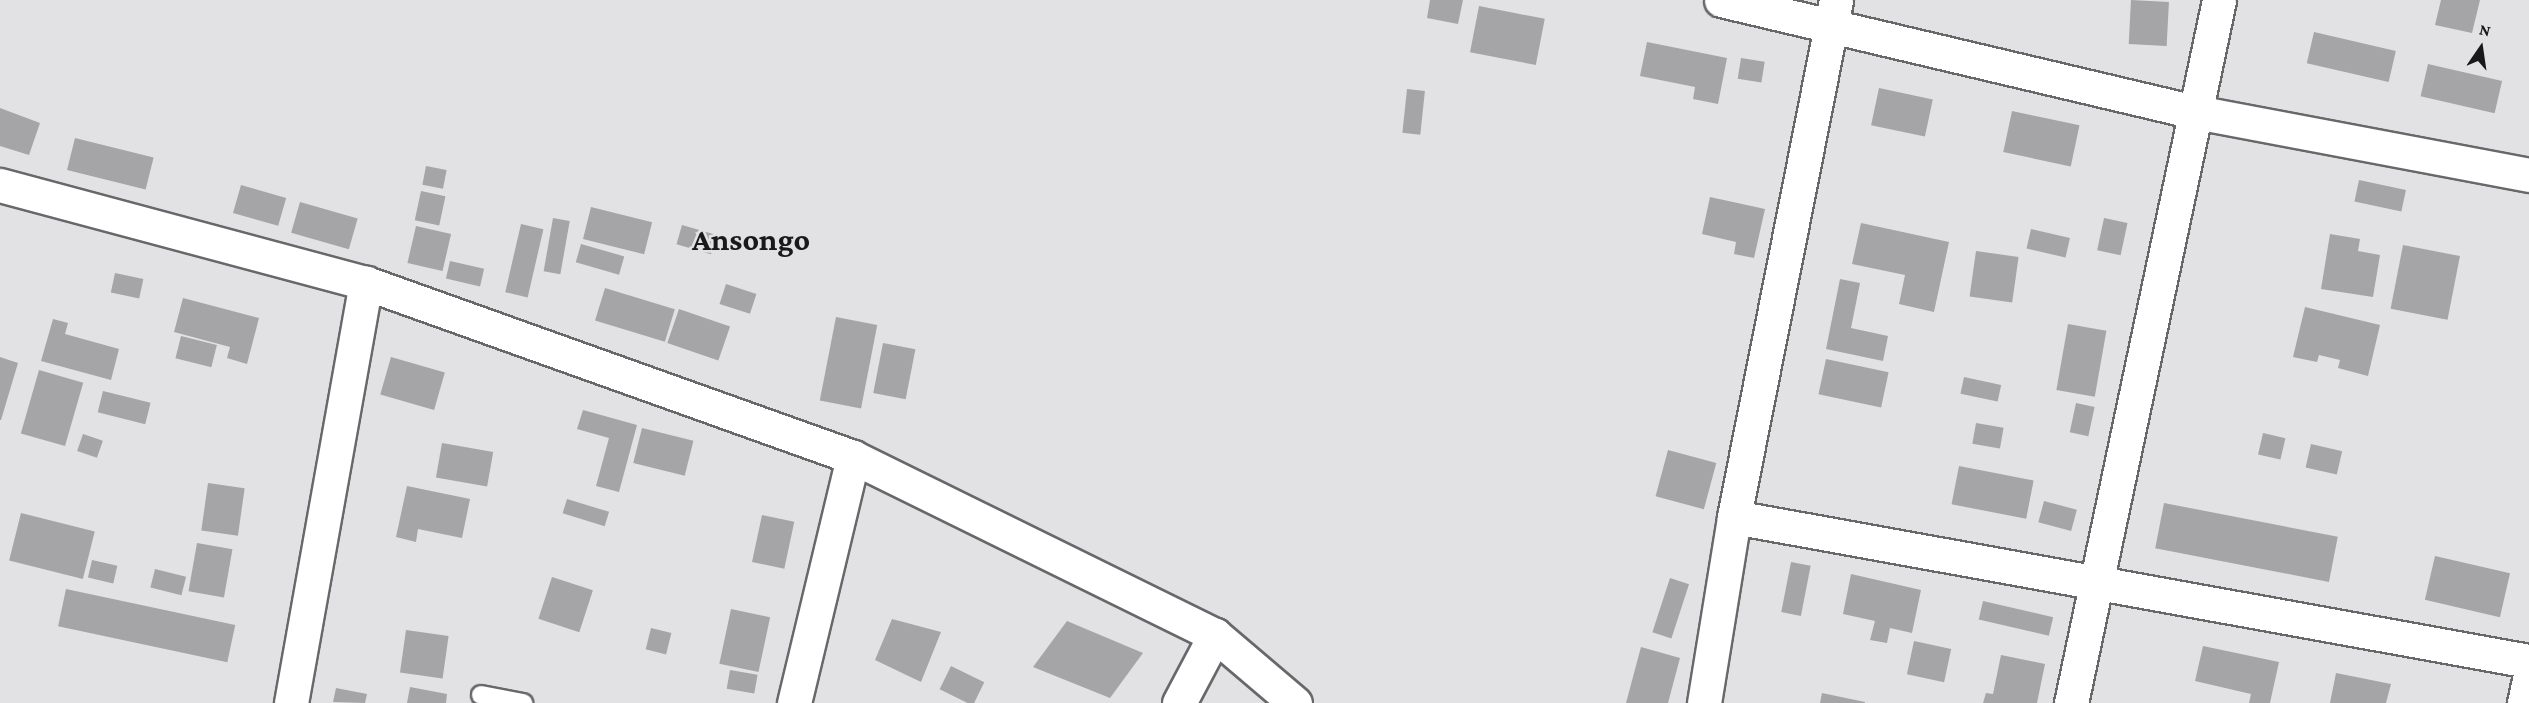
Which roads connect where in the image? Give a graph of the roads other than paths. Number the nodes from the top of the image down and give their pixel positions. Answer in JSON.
{"nodes":[{"id":1,"x":1721,"y":0,"type":"edge"},
{"id":2,"x":2219,"y":0,"type":"edge"},
{"id":3,"x":1833,"y":12,"type":"edge"},
{"id":4,"x":2196,"y":112,"type":"junction"},
{"id":5,"x":2529,"y":175,"type":"edge"},
{"id":6,"x":0,"y":185,"type":"edge"},
{"id":7,"x":366,"y":283,"type":"junction"},
{"id":8,"x":853,"y":457,"type":"junction"},
{"id":9,"x":1734,"y":517,"type":"junction"},
{"id":10,"x":2095,"y":584,"type":"junction"},
{"id":11,"x":1215,"y":635,"type":"junction"},
{"id":12,"x":2529,"y":661,"type":"edge"},
{"id":13,"x":2529,"y":681,"type":"edge"},
{"id":14,"x":481,"y":695,"type":"dead end"},
{"id":15,"x":291,"y":703,"type":"edge"},
{"id":16,"x":523,"y":703,"type":"edge"},
{"id":17,"x":794,"y":703,"type":"edge"},
{"id":18,"x":1179,"y":703,"type":"edge"},
{"id":19,"x":1295,"y":703,"type":"edge"},
{"id":20,"x":1704,"y":703,"type":"edge"},
{"id":21,"x":2071,"y":703,"type":"edge"},
{"id":22,"x":2525,"y":703,"type":"edge"}],
"edges":[{"from":1,"to":3,"type":"street"},
{"from":2,"to":4,"type":"street"},
{"from":3,"to":4,"type":"street"},
{"from":3,"to":9,"type":"street"},
{"from":4,"to":5,"type":"street"},
{"from":4,"to":10,"type":"street"},
{"from":6,"to":7,"type":"street"},
{"from":7,"to":8,"type":"street"},
{"from":7,"to":15,"type":"street"},
{"from":8,"to":11,"type":"street"},
{"from":8,"to":17,"type":"street"},
{"from":9,"to":10,"type":"street"},
{"from":9,"to":20,"type":"street"},
{"from":10,"to":12,"type":"street"},
{"from":10,"to":21,"type":"street"},
{"from":11,"to":18,"type":"street"},
{"from":11,"to":19,"type":"street"},
{"from":13,"to":22,"type":"street"},
{"from":14,"to":16,"type":"lane"}]}
